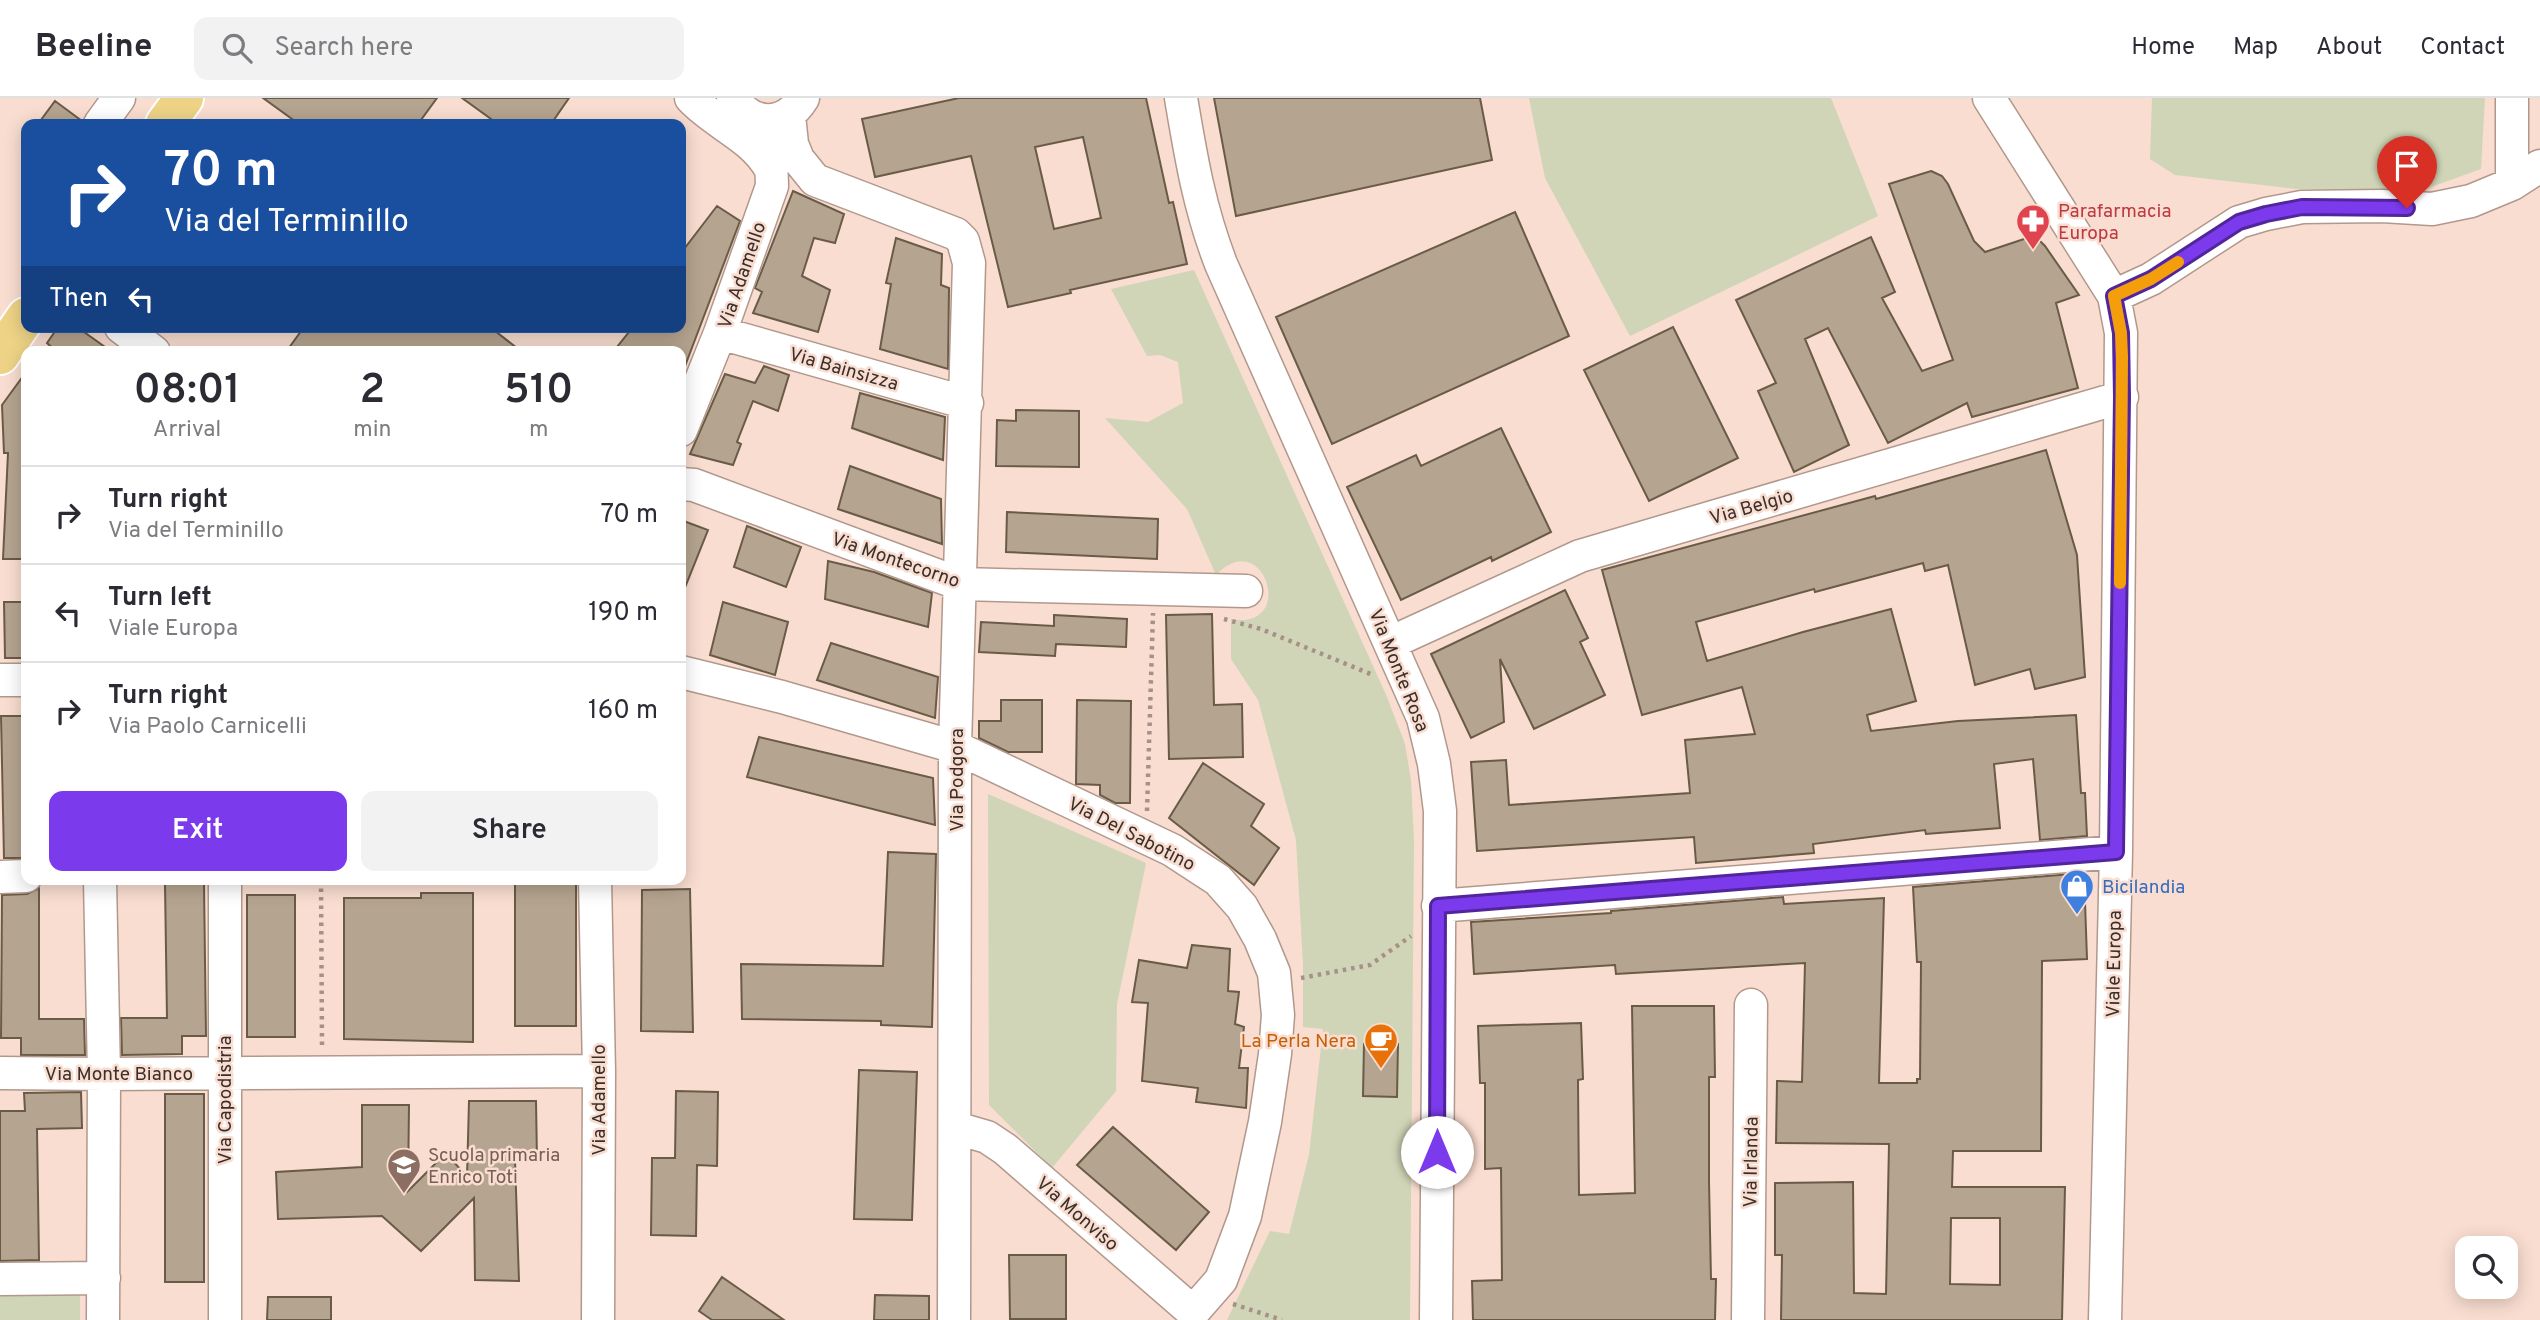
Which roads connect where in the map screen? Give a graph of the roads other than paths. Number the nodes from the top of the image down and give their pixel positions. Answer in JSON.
{"nodes":[{"id":1,"x":119,"y":98,"type":"edge"},
{"id":2,"x":184,"y":98,"type":"edge"},
{"id":3,"x":691,"y":98,"type":"edge"},
{"id":4,"x":1181,"y":98,"type":"edge"},
{"id":5,"x":1990,"y":98,"type":"edge"},
{"id":6,"x":2512,"y":98,"type":"edge"},
{"id":7,"x":796,"y":106,"type":"edge"},
{"id":8,"x":744,"y":108,"type":"edge"},
{"id":9,"x":104,"y":119,"type":"edge"},
{"id":10,"x":168,"y":119,"type":"edge"},
{"id":11,"x":2540,"y":166,"type":"edge"},
{"id":12,"x":772,"y":178,"type":"junction"},
{"id":13,"x":815,"y":180,"type":"junction"},
{"id":14,"x":2512,"y":184,"type":"junction"},
{"id":15,"x":2114,"y":296,"type":"junction"},
{"id":16,"x":21,"y":324,"type":"edge"},
{"id":17,"x":720,"y":333,"type":"junction"},
{"id":18,"x":0,"y":355,"type":"edge"},
{"id":19,"x":2122,"y":397,"type":"junction"},
{"id":20,"x":967,"y":403,"type":"junction"},
{"id":21,"x":686,"y":418,"type":"edge"},
{"id":22,"x":686,"y":484,"type":"edge"},
{"id":23,"x":960,"y":584,"type":"junction"},
{"id":24,"x":1233,"y":590,"type":"road end"},
{"id":25,"x":1390,"y":643,"type":"junction"},
{"id":26,"x":686,"y":673,"type":"edge"},
{"id":27,"x":0,"y":680,"type":"edge"},
{"id":28,"x":21,"y":680,"type":"edge"},
{"id":29,"x":955,"y":747,"type":"junction"},
{"id":30,"x":2116,"y":852,"type":"junction"},
{"id":31,"x":21,"y":876,"type":"edge"},
{"id":32,"x":0,"y":877,"type":"edge"},
{"id":33,"x":100,"y":885,"type":"edge"},
{"id":34,"x":225,"y":885,"type":"edge"},
{"id":35,"x":595,"y":885,"type":"edge"},
{"id":36,"x":1438,"y":906,"type":"junction"},
{"id":37,"x":1751,"y":1005,"type":"dead end"},
{"id":38,"x":599,"y":1071,"type":"junction"},
{"id":39,"x":224,"y":1072,"type":"junction"},
{"id":40,"x":0,"y":1073,"type":"edge"},
{"id":41,"x":104,"y":1074,"type":"junction"},
{"id":42,"x":956,"y":1128,"type":"junction"},
{"id":43,"x":104,"y":1278,"type":"junction"},
{"id":44,"x":0,"y":1279,"type":"edge"},
{"id":45,"x":1192,"y":1316,"type":"edge"},
{"id":46,"x":103,"y":1320,"type":"edge"},
{"id":47,"x":225,"y":1320,"type":"edge"},
{"id":48,"x":598,"y":1320,"type":"edge"},
{"id":49,"x":954,"y":1320,"type":"edge"},
{"id":50,"x":1436,"y":1320,"type":"edge"},
{"id":51,"x":1748,"y":1320,"type":"edge"},
{"id":52,"x":2105,"y":1320,"type":"edge"}],
"edges":[{"from":1,"to":9,"type":"street"},
{"from":2,"to":10,"type":"main road"},
{"from":3,"to":12,"type":"street"},
{"from":4,"to":25,"type":"street","name":"Via Monte Rosa"},
{"from":5,"to":15,"type":"street","name":"Viale Europa"},
{"from":6,"to":14,"type":"street"},
{"from":7,"to":8,"type":"street"},
{"from":7,"to":13,"type":"street"},
{"from":8,"to":12,"type":"street","name":"Via Adamello"},
{"from":11,"to":14,"type":"street"},
{"from":12,"to":13,"type":"street"},
{"from":12,"to":17,"type":"street","name":"Via Adamello"},
{"from":13,"to":20,"type":"street","name":"Via Podgora"},
{"from":14,"to":15,"type":"street"},
{"from":15,"to":19,"type":"street","name":"Viale Europa"},
{"from":16,"to":18,"type":"main road"},
{"from":17,"to":20,"type":"street","name":"Via Bainsizza"},
{"from":17,"to":21,"type":"street","name":"Via Adamello"},
{"from":19,"to":25,"type":"street","name":"Via Belgio"},
{"from":19,"to":30,"type":"street","name":"Viale Europa"},
{"from":20,"to":23,"type":"street","name":"Via Podgora"},
{"from":22,"to":23,"type":"street","name":"Via Montecorno"},
{"from":23,"to":24,"type":"street","name":"Via Montecorno"},
{"from":23,"to":29,"type":"street","name":"Via Podgora"},
{"from":25,"to":36,"type":"street","name":"Via Monte Rosa"},
{"from":26,"to":29,"type":"street","name":"Via Del Sabotino"},
{"from":27,"to":28,"type":"street"},
{"from":29,"to":42,"type":"street","name":"Via Podgora"},
{"from":29,"to":45,"type":"street","name":"Via Del Sabotino"},
{"from":30,"to":36,"type":"street"},
{"from":30,"to":52,"type":"street","name":"Viale Europa"},
{"from":31,"to":32,"type":"street"},
{"from":33,"to":41,"type":"street"},
{"from":34,"to":39,"type":"street","name":"Via Capodistria"},
{"from":35,"to":38,"type":"street","name":"Via Adamello"},
{"from":36,"to":50,"type":"street","name":"Via Monte Rosa"},
{"from":37,"to":51,"type":"street","name":"Via Irlanda"},
{"from":38,"to":39,"type":"street","name":"Via Monte Bianco"},
{"from":38,"to":48,"type":"street","name":"Via Adamello"},
{"from":39,"to":41,"type":"street","name":"Via Monte Bianco"},
{"from":39,"to":47,"type":"street","name":"Via Capodistria"},
{"from":40,"to":41,"type":"street","name":"Via Monte Bianco"},
{"from":41,"to":43,"type":"street"},
{"from":42,"to":45,"type":"street","name":"Via Monviso"},
{"from":42,"to":49,"type":"street","name":"Via Podgora"},
{"from":43,"to":44,"type":"street"},
{"from":43,"to":46,"type":"street"}]}
